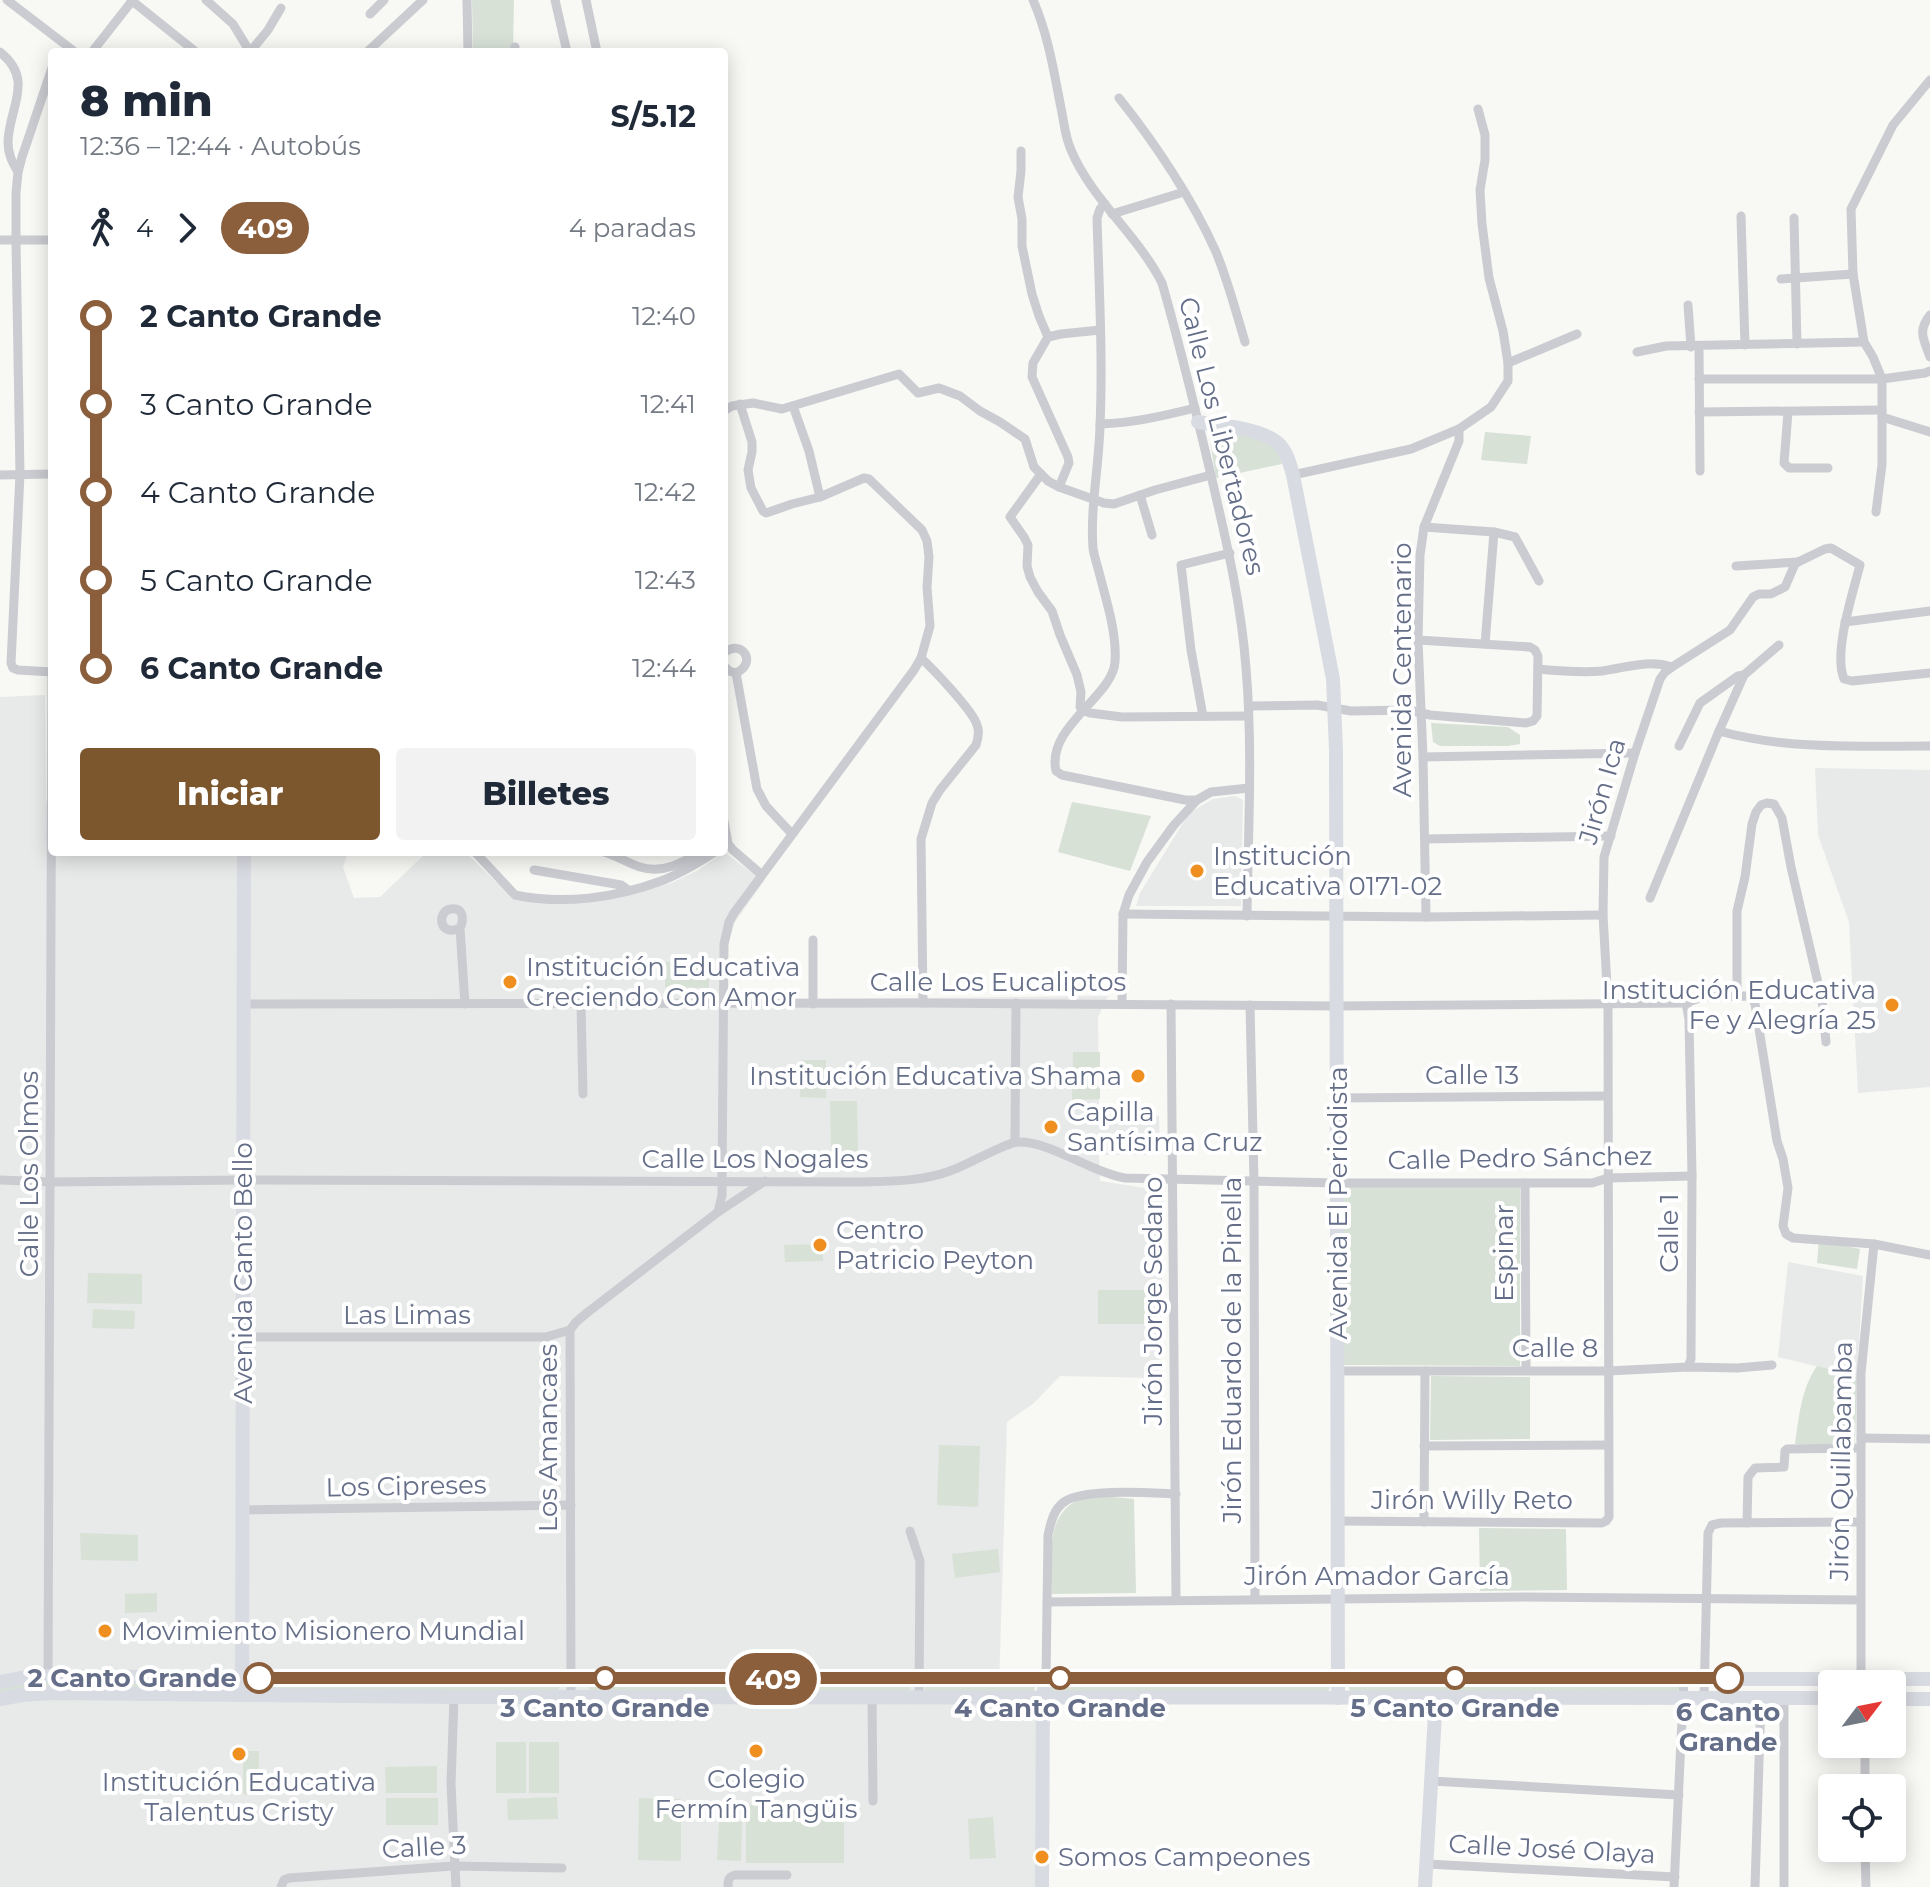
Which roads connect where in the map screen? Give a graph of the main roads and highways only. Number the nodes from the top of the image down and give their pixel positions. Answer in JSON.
{"nodes":[{"id":1,"x":1196,"y":415,"type":"road end"},
{"id":2,"x":244,"y":856,"type":"edge"},
{"id":3,"x":242,"y":1678,"type":"junction"},
{"id":4,"x":1046,"y":1678,"type":"junction"},
{"id":5,"x":1338,"y":1678,"type":"junction"},
{"id":6,"x":1818,"y":1679,"type":"edge"},
{"id":7,"x":1906,"y":1679,"type":"edge"},
{"id":8,"x":1930,"y":1679,"type":"edge"},
{"id":9,"x":0,"y":1682,"type":"edge"},
{"id":10,"x":241,"y":1695,"type":"junction"},
{"id":11,"x":1043,"y":1696,"type":"junction"},
{"id":12,"x":1436,"y":1697,"type":"junction"},
{"id":13,"x":1338,"y":1698,"type":"junction"},
{"id":14,"x":1818,"y":1698,"type":"edge"},
{"id":15,"x":0,"y":1699,"type":"edge"},
{"id":16,"x":1906,"y":1699,"type":"edge"},
{"id":17,"x":1930,"y":1699,"type":"edge"},
{"id":18,"x":1042,"y":1887,"type":"edge"},
{"id":19,"x":1425,"y":1887,"type":"edge"}],
"edges":[{"from":1,"to":5,"type":"main road","name":"Avenida El Periodista"},
{"from":2,"to":3,"type":"main road","name":"Avenida Canto Bello"},
{"from":3,"to":4,"type":"main road"},
{"from":3,"to":9,"type":"main road"},
{"from":3,"to":10,"type":"main road","name":"Avenida Canto Bello"},
{"from":4,"to":5,"type":"main road"},
{"from":4,"to":11,"type":"main road"},
{"from":5,"to":6,"type":"main road"},
{"from":5,"to":13,"type":"main road","name":"Avenida El Periodista"},
{"from":7,"to":8,"type":"main road"},
{"from":10,"to":11,"type":"main road"},
{"from":10,"to":15,"type":"main road"},
{"from":11,"to":13,"type":"main road"},
{"from":11,"to":18,"type":"main road"},
{"from":12,"to":13,"type":"main road"},
{"from":12,"to":14,"type":"main road"},
{"from":12,"to":19,"type":"main road"},
{"from":16,"to":17,"type":"main road"}]}
